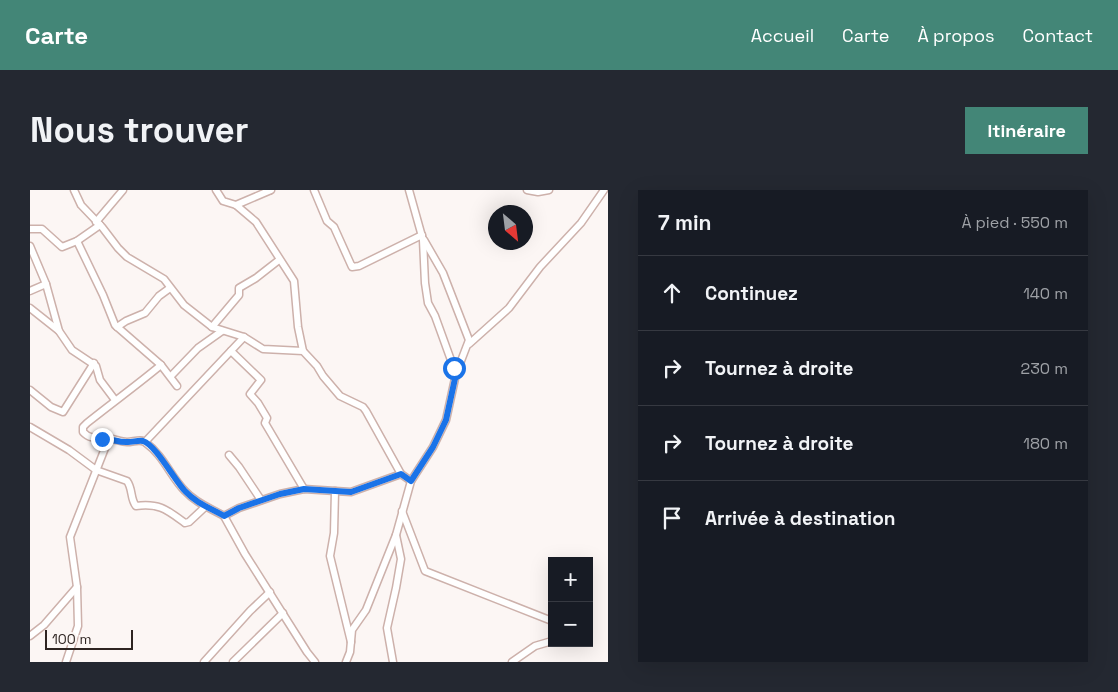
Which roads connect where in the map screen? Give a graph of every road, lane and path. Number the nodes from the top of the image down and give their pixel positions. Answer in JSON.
{"nodes":[{"id":1,"x":74,"y":190,"type":"edge"},
{"id":2,"x":123,"y":190,"type":"edge"},
{"id":3,"x":216,"y":190,"type":"edge"},
{"id":4,"x":272,"y":190,"type":"edge"},
{"id":5,"x":314,"y":190,"type":"edge"},
{"id":6,"x":409,"y":190,"type":"edge"},
{"id":7,"x":527,"y":190,"type":"edge"},
{"id":8,"x":549,"y":190,"type":"edge"},
{"id":9,"x":604,"y":190,"type":"edge"},
{"id":10,"x":236,"y":205,"type":"junction"},
{"id":11,"x":98,"y":223,"type":"junction"},
{"id":12,"x":30,"y":229,"type":"edge"},
{"id":13,"x":423,"y":238,"type":"junction"},
{"id":14,"x":77,"y":240,"type":"junction"},
{"id":15,"x":30,"y":246,"type":"edge"},
{"id":16,"x":279,"y":260,"type":"junction"},
{"id":17,"x":33,"y":263,"type":"edge"},
{"id":18,"x":46,"y":284,"type":"junction"},
{"id":19,"x":170,"y":288,"type":"junction"},
{"id":20,"x":30,"y":291,"type":"edge"},
{"id":21,"x":30,"y":308,"type":"edge"},
{"id":22,"x":118,"y":327,"type":"junction"},
{"id":23,"x":212,"y":327,"type":"junction"},
{"id":24,"x":59,"y":331,"type":"junction"},
{"id":25,"x":222,"y":331,"type":"junction"},
{"id":26,"x":244,"y":337,"type":"junction"},
{"id":27,"x":469,"y":344,"type":"junction"},
{"id":28,"x":231,"y":351,"type":"junction"},
{"id":29,"x":303,"y":351,"type":"junction"},
{"id":30,"x":94,"y":363,"type":"junction"},
{"id":31,"x":161,"y":365,"type":"junction"},
{"id":32,"x":456,"y":374,"type":"junction"},
{"id":33,"x":171,"y":376,"type":"junction"},
{"id":34,"x":177,"y":386,"type":"dead end"},
{"id":35,"x":30,"y":390,"type":"edge"},
{"id":36,"x":115,"y":400,"type":"junction"},
{"id":37,"x":30,"y":427,"type":"edge"},
{"id":38,"x":109,"y":438,"type":"junction"},
{"id":39,"x":145,"y":442,"type":"junction"},
{"id":40,"x":228,"y":455,"type":"dead end"},
{"id":41,"x":96,"y":470,"type":"junction"},
{"id":42,"x":401,"y":474,"type":"junction"},
{"id":43,"x":411,"y":481,"type":"junction"},
{"id":44,"x":304,"y":489,"type":"junction"},
{"id":45,"x":335,"y":491,"type":"junction"},
{"id":46,"x":261,"y":500,"type":"junction"},
{"id":47,"x":205,"y":507,"type":"junction"},
{"id":48,"x":402,"y":511,"type":"junction"},
{"id":49,"x":224,"y":516,"type":"junction"},
{"id":50,"x":396,"y":535,"type":"junction"},
{"id":51,"x":77,"y":587,"type":"junction"},
{"id":52,"x":270,"y":592,"type":"junction"},
{"id":53,"x":283,"y":613,"type":"junction"},
{"id":54,"x":548,"y":619,"type":"edge"},
{"id":55,"x":30,"y":636,"type":"edge"},
{"id":56,"x":351,"y":642,"type":"junction"},
{"id":57,"x":548,"y":642,"type":"edge"},
{"id":58,"x":66,"y":662,"type":"edge"},
{"id":59,"x":204,"y":662,"type":"edge"},
{"id":60,"x":233,"y":662,"type":"edge"},
{"id":61,"x":313,"y":662,"type":"edge"},
{"id":62,"x":346,"y":662,"type":"edge"},
{"id":63,"x":392,"y":662,"type":"edge"},
{"id":64,"x":512,"y":662,"type":"edge"}],
"edges":[{"from":1,"to":11,"type":"street"},
{"from":2,"to":11,"type":"street"},
{"from":3,"to":10,"type":"street"},
{"from":4,"to":10,"type":"street"},
{"from":5,"to":13,"type":"street"},
{"from":6,"to":13,"type":"street"},
{"from":7,"to":8,"type":"street"},
{"from":9,"to":27,"type":"street"},
{"from":10,"to":16,"type":"street"},
{"from":11,"to":14,"type":"street"},
{"from":11,"to":19,"type":"street"},
{"from":12,"to":14,"type":"street"},
{"from":13,"to":27,"type":"street"},
{"from":13,"to":32,"type":"street"},
{"from":14,"to":22,"type":"street"},
{"from":15,"to":17,"type":"street"},
{"from":16,"to":23,"type":"street"},
{"from":16,"to":29,"type":"street"},
{"from":17,"to":18,"type":"street"},
{"from":18,"to":20,"type":"street"},
{"from":18,"to":24,"type":"street"},
{"from":19,"to":22,"type":"street"},
{"from":19,"to":23,"type":"street"},
{"from":21,"to":24,"type":"street"},
{"from":22,"to":31,"type":"street"},
{"from":23,"to":25,"type":"street"},
{"from":24,"to":30,"type":"street"},
{"from":25,"to":26,"type":"street"},
{"from":25,"to":33,"type":"street"},
{"from":26,"to":28,"type":"street"},
{"from":26,"to":29,"type":"street"},
{"from":27,"to":32,"type":"street"},
{"from":28,"to":39,"type":"street"},
{"from":28,"to":44,"type":"street"},
{"from":29,"to":42,"type":"street"},
{"from":30,"to":35,"type":"street"},
{"from":30,"to":36,"type":"street"},
{"from":31,"to":33,"type":"street"},
{"from":31,"to":36,"type":"street"},
{"from":32,"to":43,"type":"street"},
{"from":33,"to":34,"type":"street"},
{"from":36,"to":38,"type":"street"},
{"from":37,"to":41,"type":"street"},
{"from":38,"to":39,"type":"street"},
{"from":38,"to":41,"type":"street"},
{"from":39,"to":47,"type":"street"},
{"from":40,"to":46,"type":"street"},
{"from":41,"to":47,"type":"street"},
{"from":41,"to":51,"type":"street"},
{"from":42,"to":43,"type":"street"},
{"from":42,"to":45,"type":"street"},
{"from":43,"to":48,"type":"street"},
{"from":44,"to":45,"type":"street"},
{"from":44,"to":46,"type":"street"},
{"from":45,"to":56,"type":"street"},
{"from":46,"to":49,"type":"street"},
{"from":47,"to":49,"type":"street"},
{"from":48,"to":50,"type":"street"},
{"from":48,"to":54,"type":"street"},
{"from":49,"to":52,"type":"street"},
{"from":50,"to":56,"type":"street"},
{"from":50,"to":63,"type":"street"},
{"from":51,"to":55,"type":"street"},
{"from":51,"to":58,"type":"street"},
{"from":52,"to":53,"type":"street"},
{"from":52,"to":59,"type":"street"},
{"from":53,"to":60,"type":"street"},
{"from":53,"to":61,"type":"street"},
{"from":56,"to":62,"type":"street"},
{"from":57,"to":64,"type":"street"}]}
